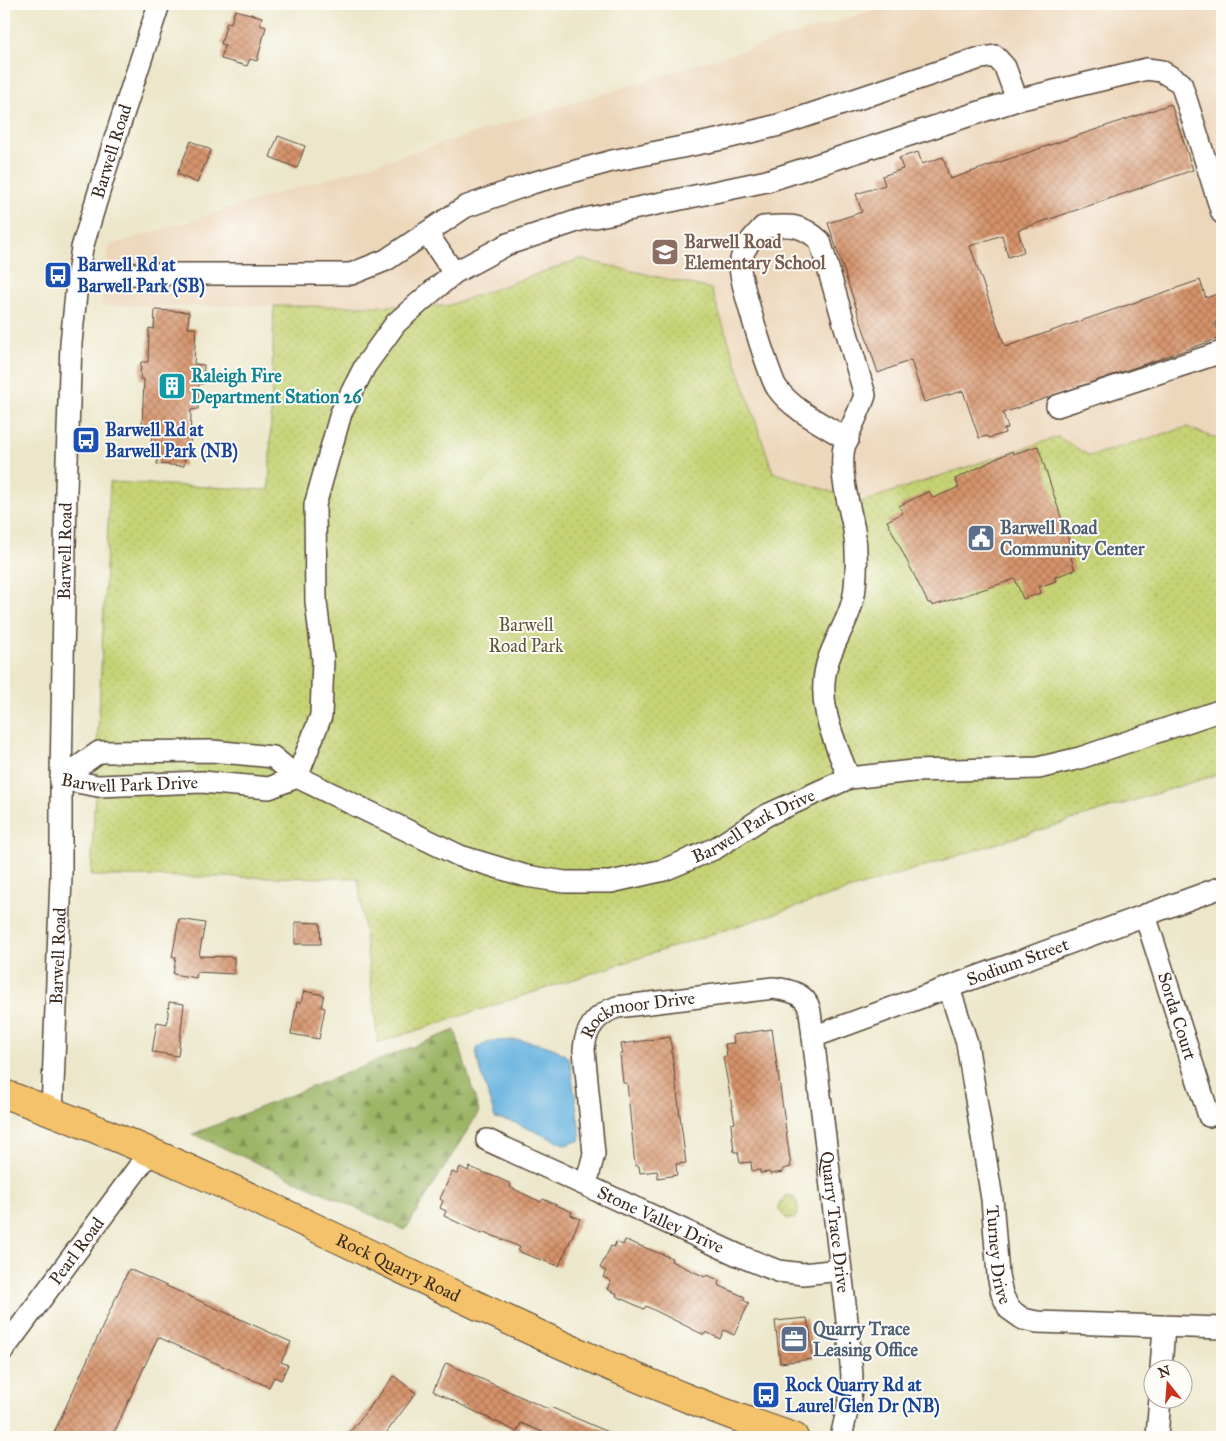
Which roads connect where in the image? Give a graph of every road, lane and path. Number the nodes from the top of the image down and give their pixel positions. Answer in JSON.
{"nodes":[{"id":1,"x":159,"y":4,"type":"edge"},
{"id":2,"x":1017,"y":100,"type":"junction"},
{"id":3,"x":1222,"y":214,"type":"edge"},
{"id":4,"x":427,"y":233,"type":"junction"},
{"id":5,"x":78,"y":274,"type":"junction"},
{"id":6,"x":454,"y":274,"type":"junction"},
{"id":7,"x":1222,"y":352,"type":"edge"},
{"id":8,"x":1057,"y":406,"type":"dead end"},
{"id":9,"x":848,"y":440,"type":"junction"},
{"id":10,"x":1222,"y":710,"type":"edge"},
{"id":11,"x":297,"y":777,"type":"junction"},
{"id":12,"x":61,"y":778,"type":"junction"},
{"id":13,"x":849,"y":778,"type":"junction"},
{"id":14,"x":1222,"y":887,"type":"edge"},
{"id":15,"x":1145,"y":915,"type":"junction"},
{"id":16,"x":949,"y":988,"type":"junction"},
{"id":17,"x":809,"y":1006,"type":"joint"},
{"id":18,"x":813,"y":1037,"type":"junction"},
{"id":19,"x":4,"y":1094,"type":"edge"},
{"id":20,"x":52,"y":1112,"type":"junction"},
{"id":21,"x":1209,"y":1116,"type":"dead end"},
{"id":22,"x":487,"y":1140,"type":"dead end"},
{"id":23,"x":150,"y":1152,"type":"junction"},
{"id":24,"x":586,"y":1184,"type":"junction"},
{"id":25,"x":840,"y":1270,"type":"junction"},
{"id":26,"x":1164,"y":1326,"type":"junction"},
{"id":27,"x":1222,"y":1328,"type":"edge"},
{"id":28,"x":4,"y":1350,"type":"edge"},
{"id":29,"x":1162,"y":1358,"type":"edge"},
{"id":30,"x":1159,"y":1408,"type":"edge"},
{"id":31,"x":794,"y":1437,"type":"edge"},
{"id":32,"x":841,"y":1437,"type":"edge"},
{"id":33,"x":1157,"y":1437,"type":"edge"}],
"edges":[{"from":1,"to":5,"type":"street","name":"Barwell Road"},
{"from":2,"to":3,"type":"street"},
{"from":2,"to":4,"type":"street"},
{"from":2,"to":6,"type":"street"},
{"from":4,"to":5,"type":"street"},
{"from":4,"to":6,"type":"street"},
{"from":5,"to":12,"type":"street","name":"Barwell Road"},
{"from":6,"to":11,"type":"street"},
{"from":7,"to":8,"type":"street"},
{"from":9,"to":9,"type":"street"},
{"from":9,"to":13,"type":"street"},
{"from":10,"to":13,"type":"street","name":"Barwell Park Drive"},
{"from":11,"to":12,"type":"street","name":"Barwell Park Drive"},
{"from":11,"to":12,"type":"street","name":"Barwell Park Drive"},
{"from":11,"to":13,"type":"street","name":"Barwell Park Drive"},
{"from":12,"to":20,"type":"street","name":"Barwell Road"},
{"from":14,"to":15,"type":"street","name":"Sodium Street"},
{"from":15,"to":16,"type":"street","name":"Sodium Street"},
{"from":15,"to":21,"type":"street","name":"Sorda Court"},
{"from":16,"to":18,"type":"street","name":"Sodium Street"},
{"from":16,"to":26,"type":"street","name":"Turney Drive"},
{"from":17,"to":18,"type":"street","name":"Quarry Trace Drive"},
{"from":17,"to":24,"type":"street","name":"Rockmoor Drive"},
{"from":18,"to":25,"type":"street","name":"Quarry Trace Drive"},
{"from":19,"to":20,"type":"main road","name":"Rock Quarry Road"},
{"from":20,"to":23,"type":"main road","name":"Rock Quarry Road"},
{"from":22,"to":24,"type":"street","name":"Stone Valley Drive"},
{"from":23,"to":28,"type":"street","name":"Pearl Road"},
{"from":23,"to":31,"type":"main road","name":"Rock Quarry Road"},
{"from":24,"to":25,"type":"street","name":"Stone Valley Drive"},
{"from":25,"to":32,"type":"street","name":"Quarry Trace Drive"},
{"from":26,"to":27,"type":"street","name":"Turney Drive"},
{"from":26,"to":29,"type":"street"},
{"from":30,"to":33,"type":"street"}]}
